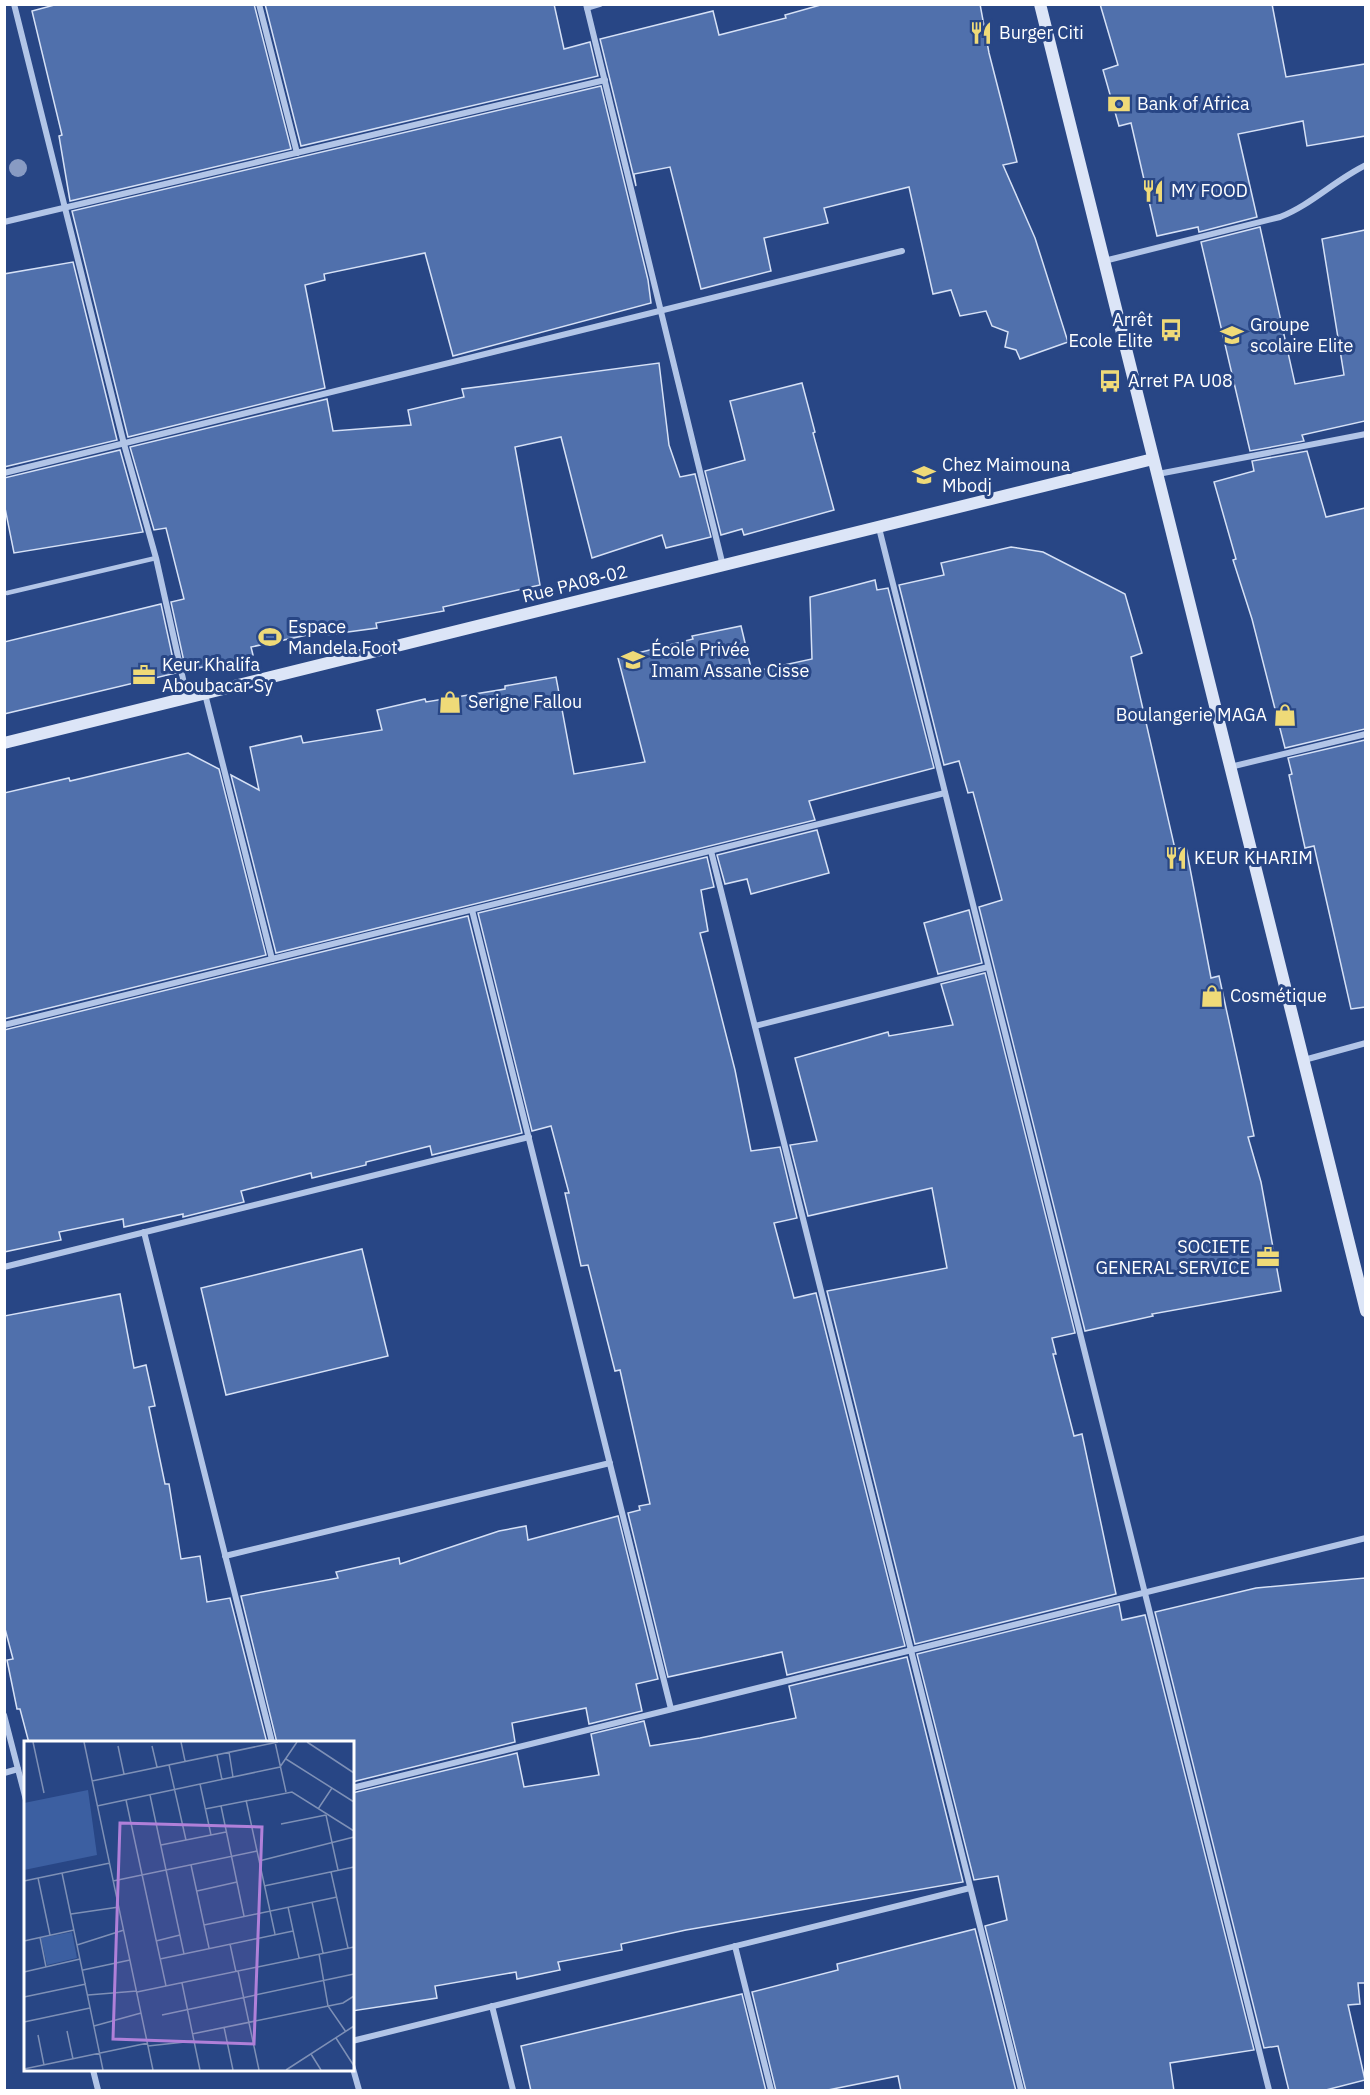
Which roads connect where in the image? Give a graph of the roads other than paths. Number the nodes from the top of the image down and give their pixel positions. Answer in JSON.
{"nodes":[{"id":1,"x":14,"y":4,"type":"edge"},
{"id":2,"x":260,"y":4,"type":"edge"},
{"id":3,"x":600,"y":4,"type":"edge"},
{"id":4,"x":1040,"y":4,"type":"edge"},
{"id":5,"x":587,"y":6,"type":"edge"},
{"id":6,"x":605,"y":80,"type":"junction"},
{"id":7,"x":297,"y":153,"type":"junction"},
{"id":8,"x":1365,"y":165,"type":"edge"},
{"id":9,"x":65,"y":208,"type":"junction"},
{"id":10,"x":4,"y":222,"type":"edge"},
{"id":11,"x":902,"y":251,"type":"dead end"},
{"id":12,"x":1103,"y":261,"type":"junction"},
{"id":13,"x":661,"y":311,"type":"junction"},
{"id":14,"x":1365,"y":434,"type":"edge"},
{"id":15,"x":124,"y":444,"type":"junction"},
{"id":16,"x":1153,"y":459,"type":"junction"},
{"id":17,"x":4,"y":473,"type":"edge"},
{"id":18,"x":1157,"y":474,"type":"junction"},
{"id":19,"x":879,"y":528,"type":"junction"},
{"id":20,"x":156,"y":558,"type":"junction"},
{"id":21,"x":723,"y":566,"type":"junction"},
{"id":22,"x":7,"y":593,"type":"dead end"},
{"id":23,"x":205,"y":694,"type":"junction"},
{"id":24,"x":187,"y":698,"type":"junction"},
{"id":25,"x":1365,"y":734,"type":"edge"},
{"id":26,"x":4,"y":743,"type":"edge"},
{"id":27,"x":1230,"y":767,"type":"junction"},
{"id":28,"x":945,"y":793,"type":"junction"},
{"id":29,"x":711,"y":851,"type":"junction"},
{"id":30,"x":472,"y":910,"type":"junction"},
{"id":31,"x":272,"y":959,"type":"junction"},
{"id":32,"x":988,"y":967,"type":"junction"},
{"id":33,"x":4,"y":1025,"type":"edge"},
{"id":34,"x":755,"y":1026,"type":"junction"},
{"id":35,"x":1365,"y":1043,"type":"edge"},
{"id":36,"x":1304,"y":1060,"type":"junction"},
{"id":37,"x":529,"y":1137,"type":"junction"},
{"id":38,"x":144,"y":1232,"type":"junction"},
{"id":39,"x":4,"y":1266,"type":"edge"},
{"id":40,"x":1362,"y":1278,"type":"edge"},
{"id":41,"x":1365,"y":1311,"type":"edge"},
{"id":42,"x":610,"y":1463,"type":"junction"},
{"id":43,"x":1365,"y":1538,"type":"edge"},
{"id":44,"x":225,"y":1556,"type":"junction"},
{"id":45,"x":1144,"y":1592,"type":"junction"},
{"id":46,"x":910,"y":1650,"type":"junction"},
{"id":47,"x":671,"y":1709,"type":"junction"},
{"id":48,"x":4,"y":1715,"type":"edge"},
{"id":49,"x":271,"y":1741,"type":"edge"},
{"id":50,"x":18,"y":1769,"type":"junction"},
{"id":51,"x":4,"y":1773,"type":"edge"},
{"id":52,"x":354,"y":1788,"type":"edge"},
{"id":53,"x":24,"y":1792,"type":"edge"},
{"id":54,"x":970,"y":1888,"type":"junction"},
{"id":55,"x":735,"y":1946,"type":"junction"},
{"id":56,"x":492,"y":2006,"type":"junction"},
{"id":57,"x":354,"y":2040,"type":"edge"},
{"id":58,"x":93,"y":2071,"type":"edge"},
{"id":59,"x":353,"y":2071,"type":"edge"},
{"id":60,"x":98,"y":2091,"type":"edge"},
{"id":61,"x":359,"y":2091,"type":"edge"},
{"id":62,"x":513,"y":2091,"type":"edge"},
{"id":63,"x":771,"y":2091,"type":"edge"},
{"id":64,"x":1020,"y":2091,"type":"edge"},
{"id":65,"x":1269,"y":2091,"type":"edge"}],
"edges":[{"from":1,"to":9,"type":"street"},
{"from":2,"to":7,"type":"street"},
{"from":3,"to":5,"type":"street"},
{"from":4,"to":12,"type":"street"},
{"from":5,"to":6,"type":"street"},
{"from":6,"to":7,"type":"street"},
{"from":6,"to":13,"type":"street"},
{"from":7,"to":9,"type":"street"},
{"from":8,"to":12,"type":"street"},
{"from":9,"to":10,"type":"street"},
{"from":9,"to":15,"type":"street"},
{"from":11,"to":13,"type":"street"},
{"from":12,"to":16,"type":"street"},
{"from":13,"to":15,"type":"street"},
{"from":13,"to":21,"type":"street"},
{"from":14,"to":18,"type":"street"},
{"from":15,"to":17,"type":"street"},
{"from":15,"to":20,"type":"street"},
{"from":16,"to":18,"type":"street"},
{"from":16,"to":19,"type":"street","name":"Rue PA08-02"},
{"from":18,"to":27,"type":"street"},
{"from":19,"to":21,"type":"street","name":"Rue PA08-02"},
{"from":19,"to":28,"type":"street"},
{"from":20,"to":22,"type":"lane"},
{"from":20,"to":24,"type":"street"},
{"from":21,"to":23,"type":"street","name":"Rue PA08-02"},
{"from":23,"to":24,"type":"street","name":"Rue PA08-02"},
{"from":23,"to":31,"type":"street"},
{"from":24,"to":26,"type":"street","name":"Rue PA08-02"},
{"from":25,"to":27,"type":"street"},
{"from":27,"to":36,"type":"street"},
{"from":28,"to":29,"type":"street"},
{"from":28,"to":32,"type":"street"},
{"from":29,"to":30,"type":"street"},
{"from":29,"to":34,"type":"street"},
{"from":30,"to":31,"type":"street"},
{"from":30,"to":37,"type":"street"},
{"from":31,"to":33,"type":"street"},
{"from":32,"to":34,"type":"street"},
{"from":32,"to":45,"type":"street"},
{"from":34,"to":46,"type":"street"},
{"from":35,"to":36,"type":"street"},
{"from":36,"to":40,"type":"street"},
{"from":37,"to":38,"type":"street"},
{"from":37,"to":42,"type":"street"},
{"from":38,"to":39,"type":"street"},
{"from":38,"to":44,"type":"street"},
{"from":40,"to":41,"type":"street"},
{"from":42,"to":44,"type":"street"},
{"from":42,"to":47,"type":"street"},
{"from":43,"to":45,"type":"street"},
{"from":44,"to":49,"type":"street"},
{"from":45,"to":46,"type":"street"},
{"from":45,"to":65,"type":"street"},
{"from":46,"to":47,"type":"street"},
{"from":46,"to":54,"type":"street"},
{"from":47,"to":52,"type":"street"},
{"from":48,"to":50,"type":"street"},
{"from":50,"to":51,"type":"street"},
{"from":50,"to":53,"type":"street"},
{"from":54,"to":55,"type":"street"},
{"from":54,"to":64,"type":"street"},
{"from":55,"to":56,"type":"street"},
{"from":55,"to":63,"type":"street"},
{"from":56,"to":57,"type":"street"},
{"from":56,"to":62,"type":"street"},
{"from":58,"to":60,"type":"street"},
{"from":59,"to":61,"type":"street"}]}
